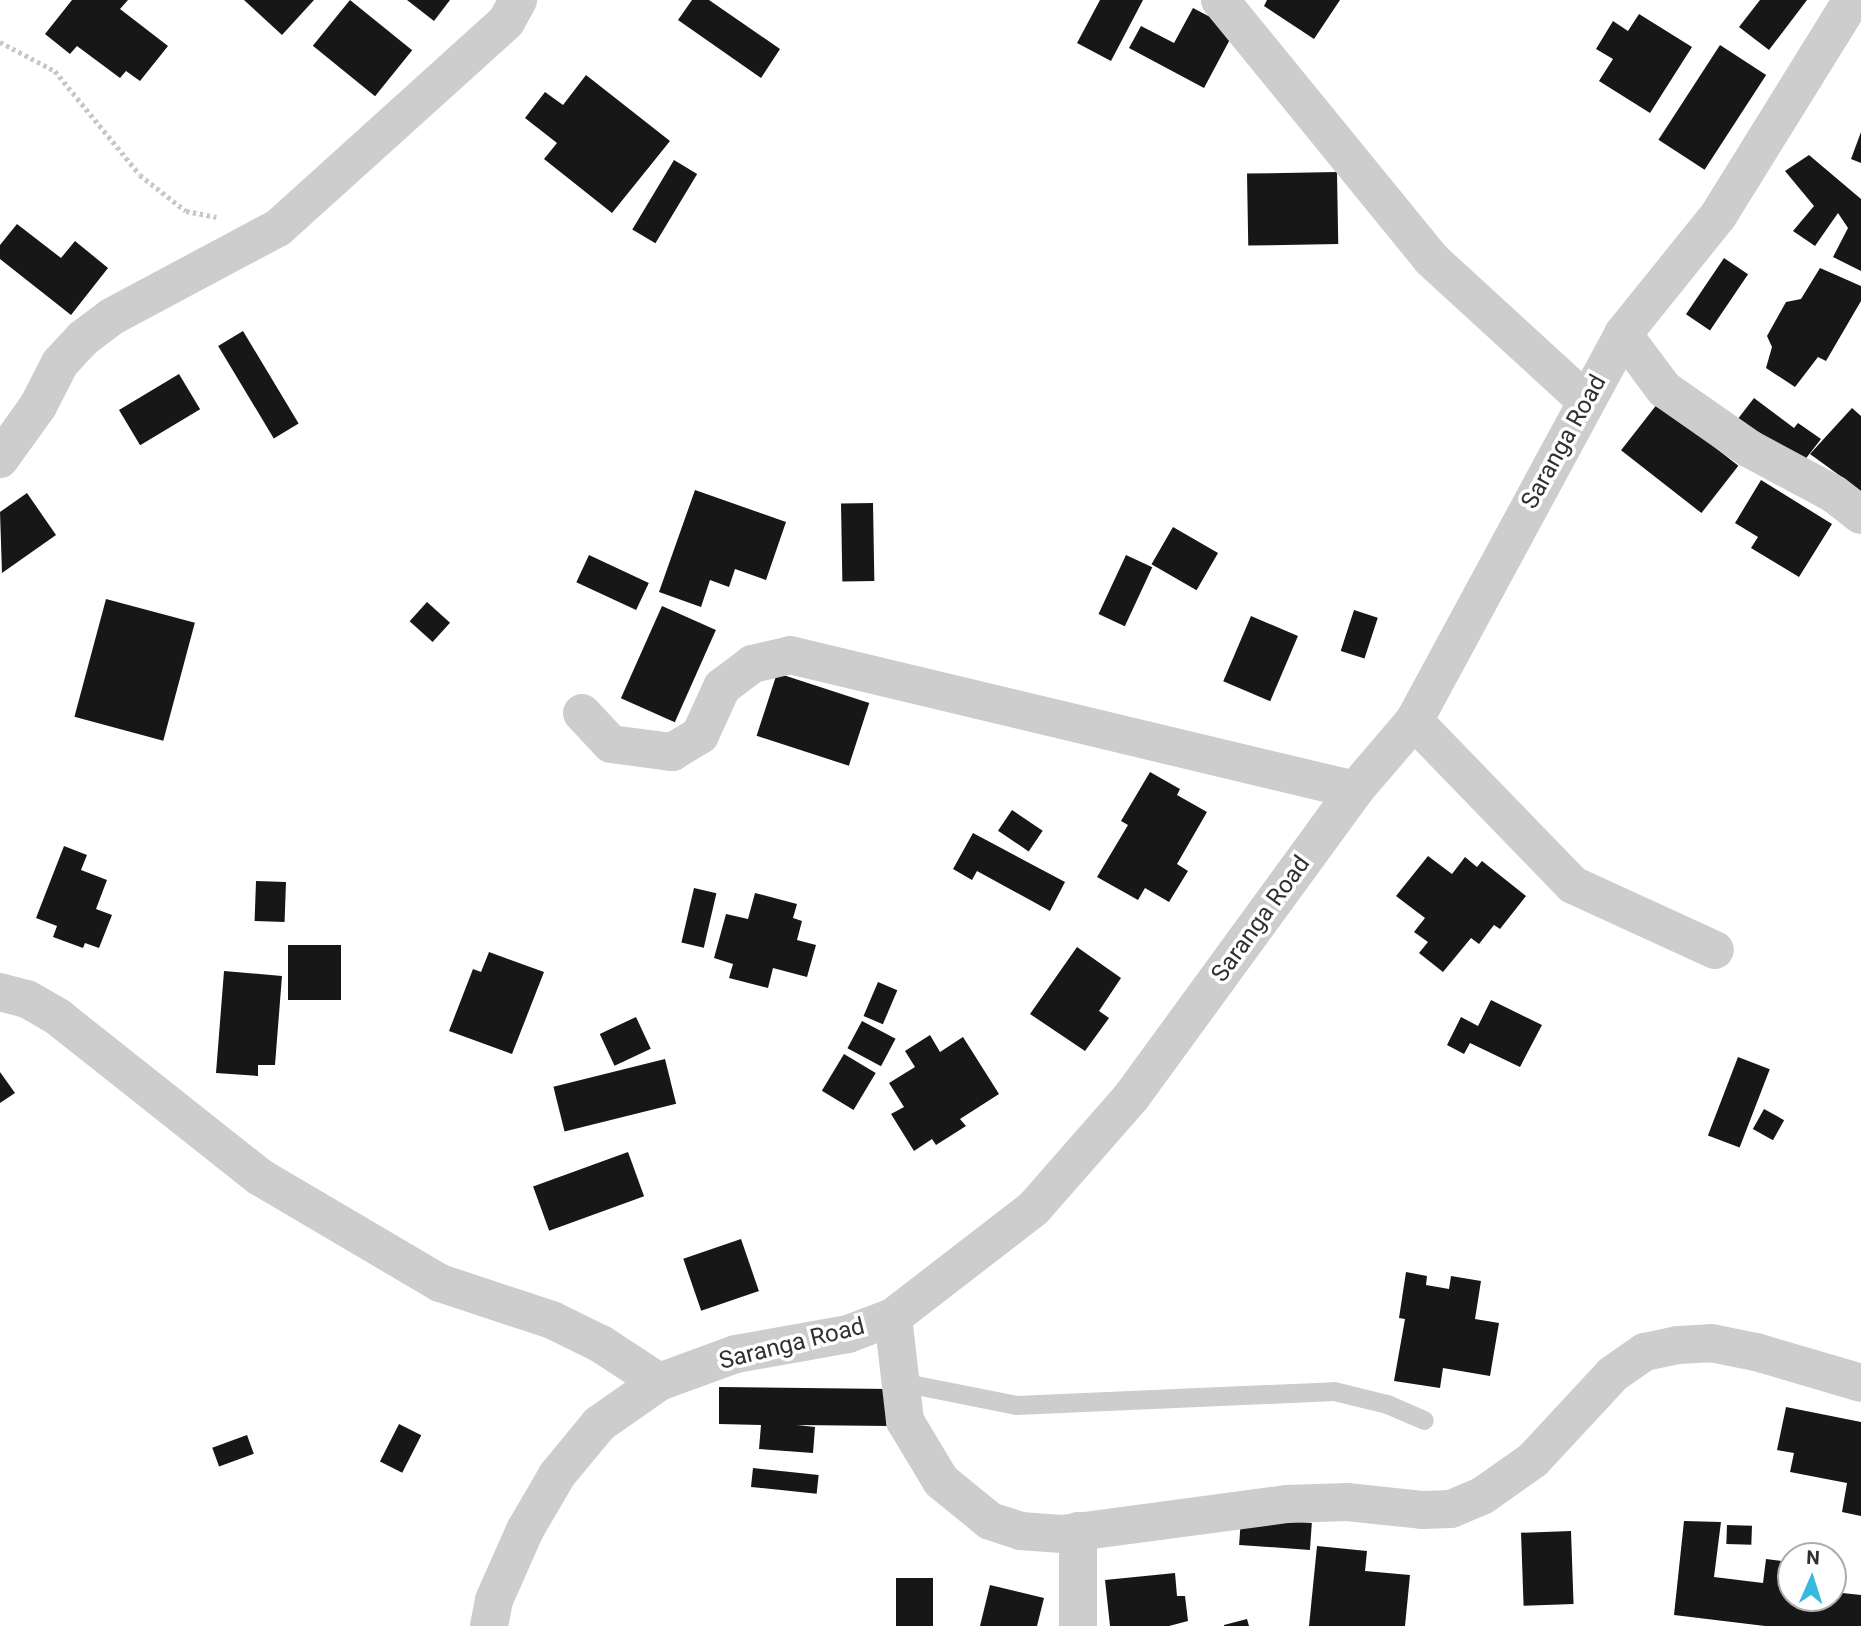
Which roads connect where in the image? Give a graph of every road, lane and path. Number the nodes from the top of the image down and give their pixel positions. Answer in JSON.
{"nodes":[{"id":1,"x":518,"y":0,"type":"edge"},
{"id":2,"x":1220,"y":0,"type":"edge"},
{"id":3,"x":1852,"y":0,"type":"edge"},
{"id":4,"x":0,"y":42,"type":"edge"},
{"id":5,"x":278,"y":228,"type":"junction"},
{"id":6,"x":1623,"y":334,"type":"junction"},
{"id":7,"x":1586,"y":400,"type":"junction"},
{"id":8,"x":0,"y":459,"type":"edge"},
{"id":9,"x":1861,"y":515,"type":"edge"},
{"id":10,"x":582,"y":713,"type":"dead end"},
{"id":11,"x":1414,"y":721,"type":"junction"},
{"id":12,"x":1354,"y":790,"type":"junction"},
{"id":13,"x":1716,"y":950,"type":"dead end"},
{"id":14,"x":0,"y":992,"type":"edge"},
{"id":15,"x":893,"y":1317,"type":"junction"},
{"id":16,"x":901,"y":1381,"type":"junction"},
{"id":17,"x":659,"y":1382,"type":"junction"},
{"id":18,"x":1861,"y":1382,"type":"edge"},
{"id":19,"x":1424,"y":1420,"type":"dead end"},
{"id":20,"x":1078,"y":1531,"type":"junction"},
{"id":21,"x":489,"y":1626,"type":"edge"},
{"id":22,"x":1078,"y":1626,"type":"edge"}],
"edges":[{"from":1,"to":5,"type":"street"},
{"from":2,"to":7,"type":"street"},
{"from":3,"to":6,"type":"street","name":"Saranga Road"},
{"from":4,"to":5,"type":"path"},
{"from":5,"to":8,"type":"street"},
{"from":6,"to":7,"type":"street","name":"Saranga Road"},
{"from":6,"to":9,"type":"street"},
{"from":7,"to":11,"type":"street","name":"Saranga Road"},
{"from":10,"to":12,"type":"street"},
{"from":11,"to":12,"type":"street","name":"Saranga Road"},
{"from":11,"to":13,"type":"street"},
{"from":12,"to":15,"type":"street","name":"Saranga Road"},
{"from":14,"to":17,"type":"street"},
{"from":15,"to":16,"type":"street"},
{"from":15,"to":17,"type":"street","name":"Saranga Road"},
{"from":16,"to":19,"type":"lane"},
{"from":16,"to":20,"type":"street"},
{"from":17,"to":21,"type":"street","name":"Saranga Road"},
{"from":18,"to":20,"type":"street"},
{"from":20,"to":22,"type":"street"}]}
